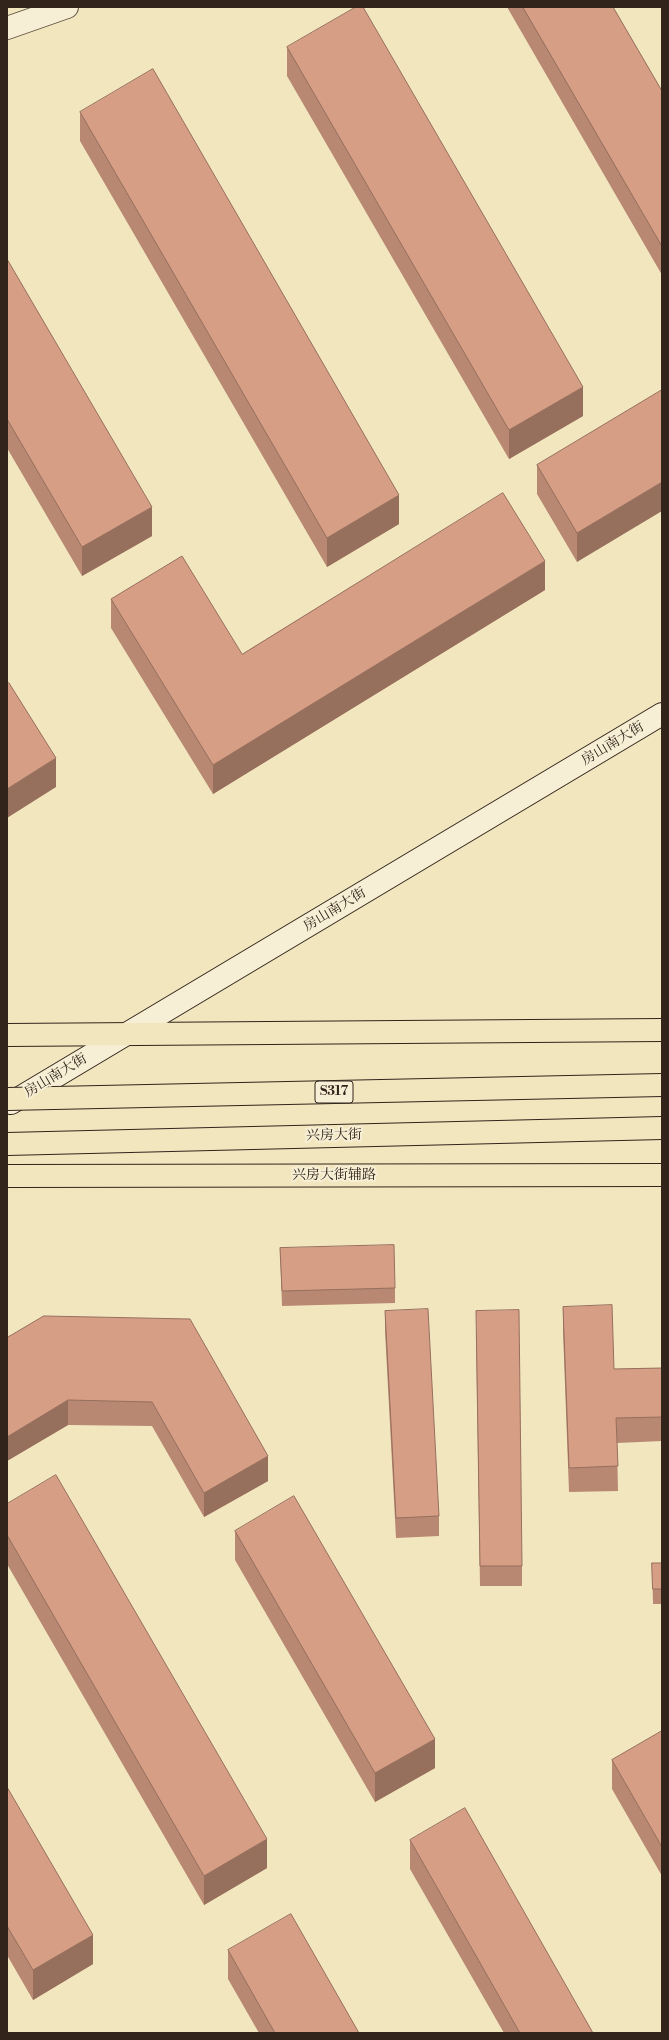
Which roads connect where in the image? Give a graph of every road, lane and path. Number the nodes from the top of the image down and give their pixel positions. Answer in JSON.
{"nodes":[{"id":1,"x":67,"y":7,"type":"edge"},
{"id":2,"x":7,"y":28,"type":"edge"},
{"id":3,"x":662,"y":714,"type":"edge"},
{"id":4,"x":662,"y":1030,"type":"edge"},
{"id":5,"x":126,"y":1034,"type":"junction"},
{"id":6,"x":7,"y":1035,"type":"edge"},
{"id":7,"x":662,"y":1086,"type":"edge"},
{"id":8,"x":7,"y":1099,"type":"edge"},
{"id":9,"x":7,"y":1105,"type":"edge"},
{"id":10,"x":658,"y":1128,"type":"edge"},
{"id":11,"x":7,"y":1144,"type":"edge"},
{"id":12,"x":662,"y":1175,"type":"edge"},
{"id":13,"x":7,"y":1176,"type":"edge"}],
"edges":[{"from":1,"to":2,"type":"main road"},
{"from":3,"to":5,"type":"main road","name":"房山南大街"},
{"from":4,"to":5,"type":"main road"},
{"from":5,"to":6,"type":"main road"},
{"from":5,"to":9,"type":"main road","name":"房山南大街"},
{"from":7,"to":8,"type":"main road","number":"S317","bridge":true},
{"from":10,"to":11,"type":"main road","name":"兴房大街"},
{"from":12,"to":13,"type":"main road","name":"兴房大街辅路"}]}
